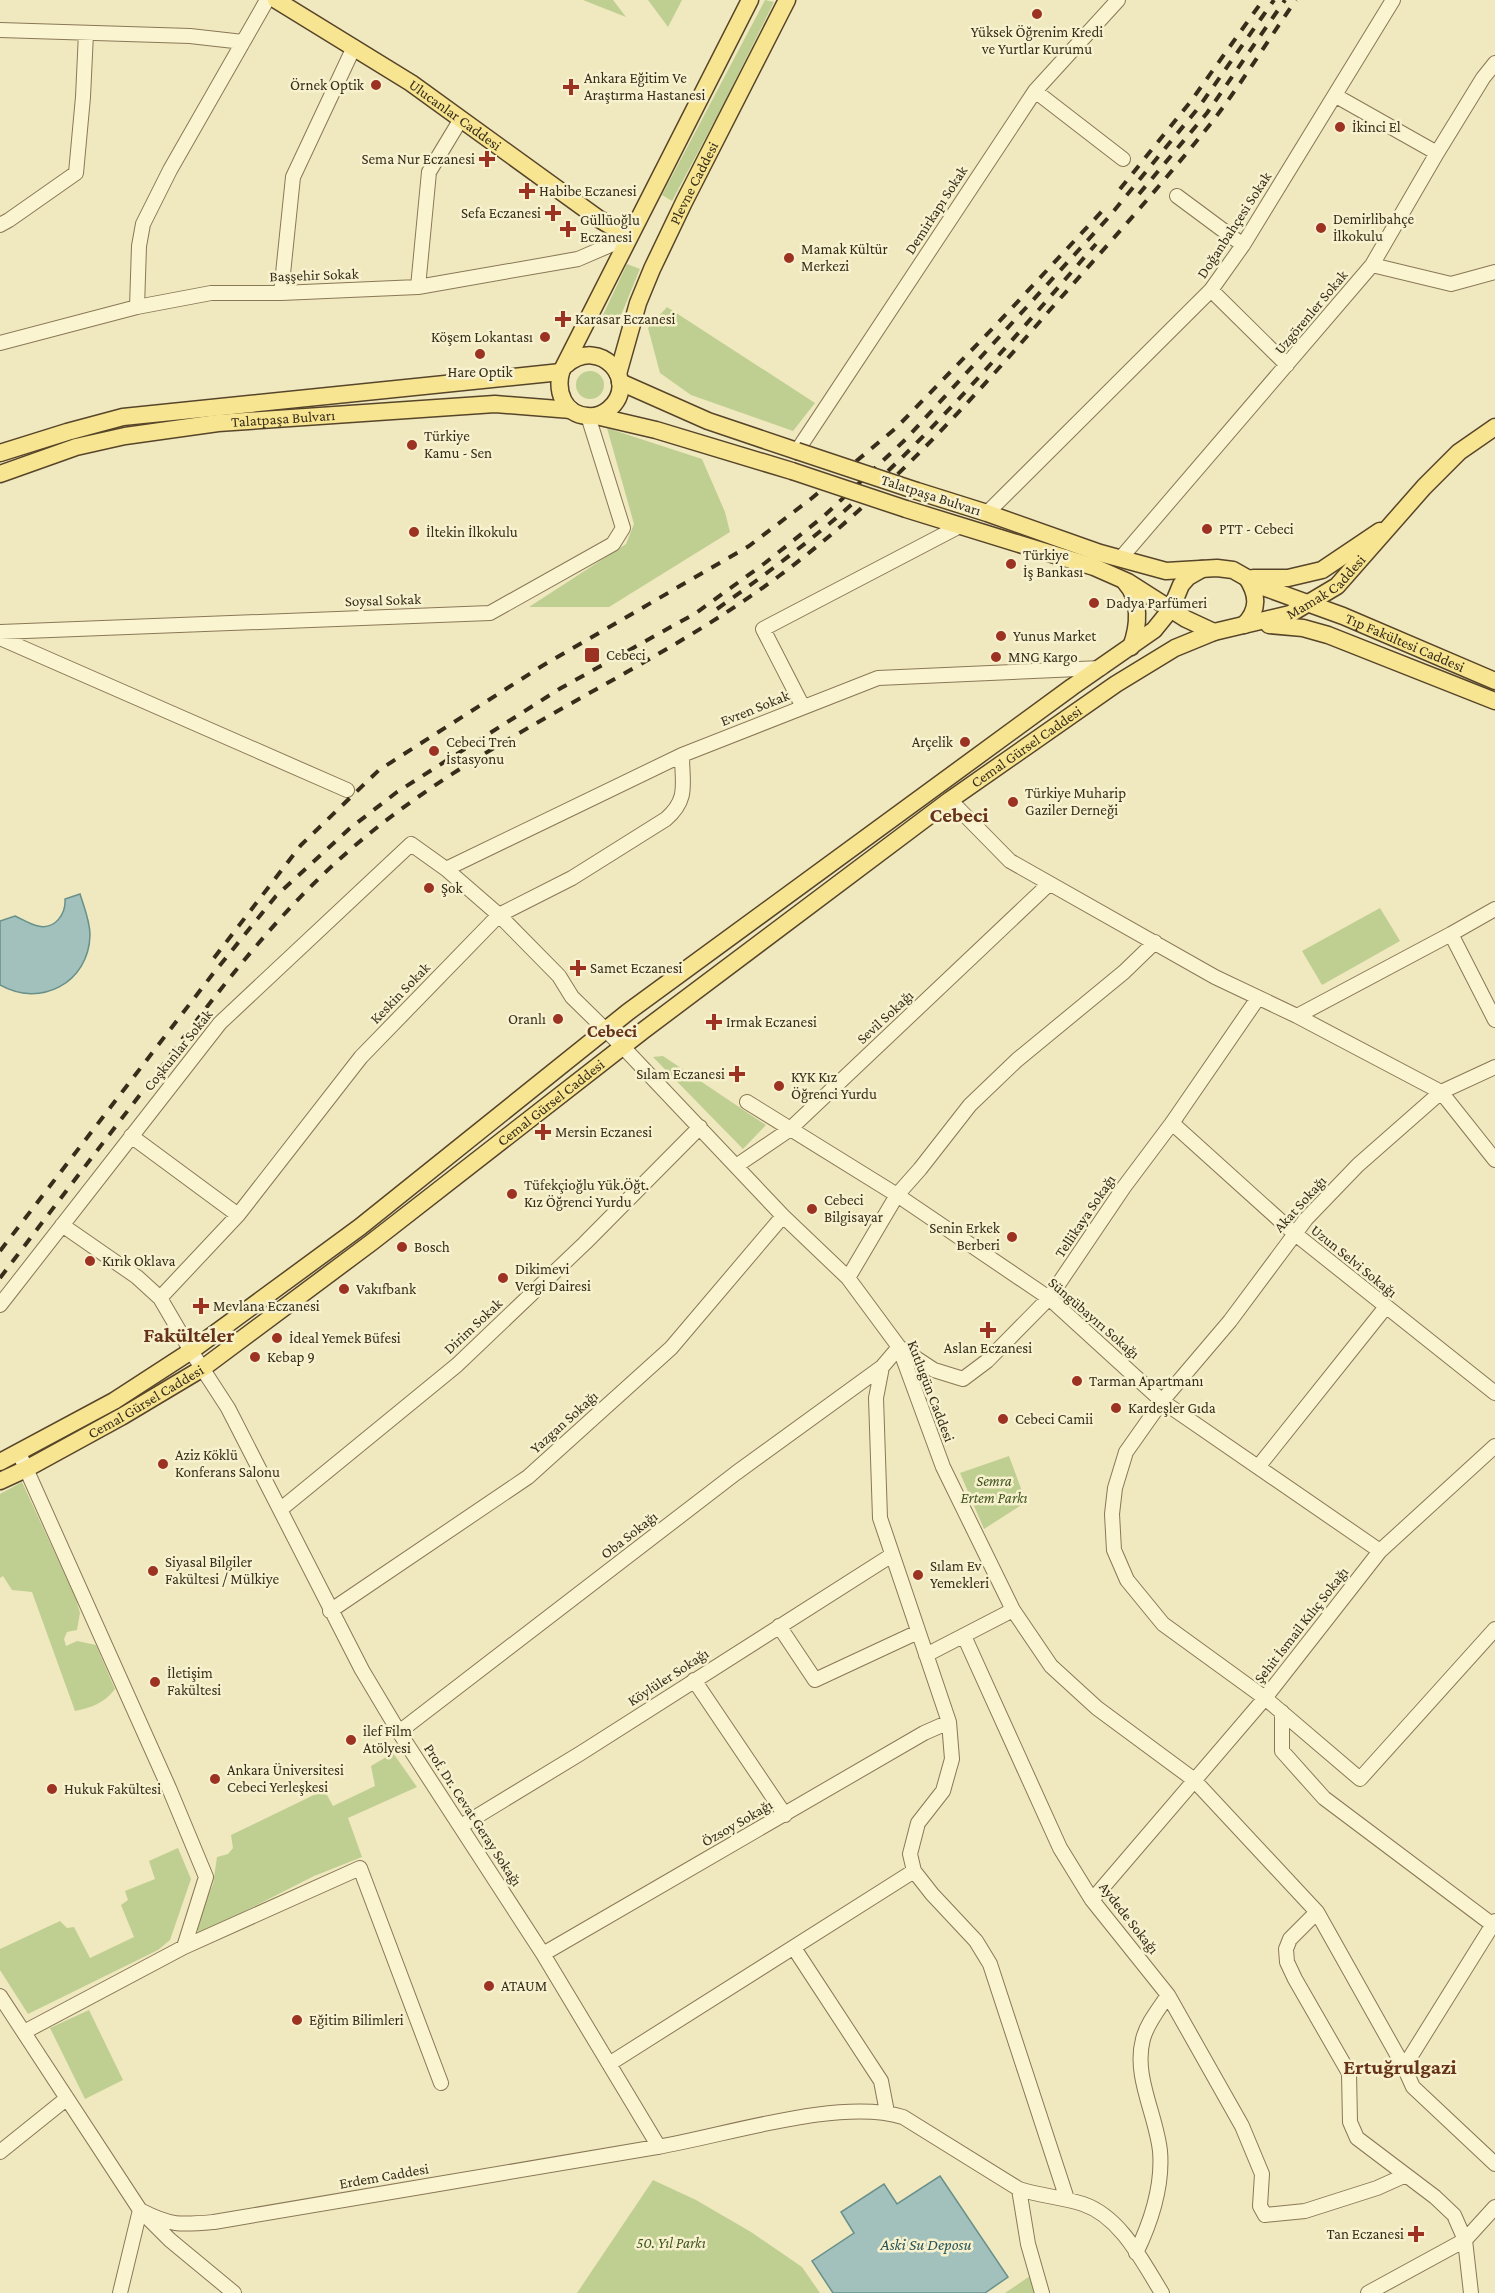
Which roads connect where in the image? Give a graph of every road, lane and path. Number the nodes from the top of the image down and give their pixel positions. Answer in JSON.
{"nodes":[{"id":1,"x":267,"y":0,"type":"edge"},
{"id":2,"x":276,"y":0,"type":"edge"},
{"id":3,"x":750,"y":0,"type":"edge"},
{"id":4,"x":787,"y":0,"type":"edge"},
{"id":5,"x":1118,"y":0,"type":"edge"},
{"id":6,"x":1393,"y":0,"type":"edge"},
{"id":7,"x":0,"y":30,"type":"edge"},
{"id":8,"x":86,"y":33,"type":"junction"},
{"id":9,"x":243,"y":42,"type":"junction"},
{"id":10,"x":354,"y":47,"type":"junction"},
{"id":11,"x":1495,"y":63,"type":"edge"},
{"id":12,"x":1035,"y":91,"type":"junction"},
{"id":13,"x":1336,"y":96,"type":"junction"},
{"id":14,"x":461,"y":119,"type":"junction"},
{"id":15,"x":1437,"y":153,"type":"junction"},
{"id":16,"x":1123,"y":159,"type":"dead end"},
{"id":17,"x":1177,"y":196,"type":"dead end"},
{"id":18,"x":0,"y":225,"type":"edge"},
{"id":19,"x":629,"y":237,"type":"junction"},
{"id":20,"x":1244,"y":245,"type":"junction"},
{"id":21,"x":1372,"y":265,"type":"junction"},
{"id":22,"x":1495,"y":272,"type":"edge"},
{"id":23,"x":418,"y":287,"type":"junction"},
{"id":24,"x":1211,"y":290,"type":"junction"},
{"id":25,"x":281,"y":293,"type":"junction"},
{"id":26,"x":137,"y":307,"type":"junction"},
{"id":27,"x":0,"y":343,"type":"edge"},
{"id":28,"x":1287,"y":365,"type":"junction"},
{"id":29,"x":564,"y":368,"type":"junction"},
{"id":30,"x":619,"y":378,"type":"junction"},
{"id":31,"x":571,"y":410,"type":"junction"},
{"id":32,"x":592,"y":416,"type":"junction"},
{"id":33,"x":1495,"y":427,"type":"edge"},
{"id":34,"x":797,"y":451,"type":"junction"},
{"id":35,"x":0,"y":453,"type":"edge"},
{"id":36,"x":0,"y":474,"type":"edge"},
{"id":37,"x":987,"y":513,"type":"junction"},
{"id":38,"x":1391,"y":524,"type":"junction"},
{"id":39,"x":960,"y":526,"type":"junction"},
{"id":40,"x":1120,"y":559,"type":"junction"},
{"id":41,"x":1202,"y":569,"type":"junction"},
{"id":42,"x":1247,"y":578,"type":"junction"},
{"id":43,"x":1122,"y":579,"type":"junction"},
{"id":44,"x":1310,"y":604,"type":"junction"},
{"id":45,"x":1171,"y":609,"type":"junction"},
{"id":46,"x":1244,"y":625,"type":"junction"},
{"id":47,"x":0,"y":632,"type":"edge"},
{"id":48,"x":1214,"y":632,"type":"junction"},
{"id":49,"x":0,"y":638,"type":"edge"},
{"id":50,"x":1131,"y":647,"type":"junction"},
{"id":51,"x":1101,"y":668,"type":"junction"},
{"id":52,"x":1495,"y":681,"type":"edge"},
{"id":53,"x":1495,"y":700,"type":"edge"},
{"id":54,"x":803,"y":707,"type":"junction"},
{"id":55,"x":682,"y":755,"type":"junction"},
{"id":56,"x":347,"y":790,"type":"dead end"},
{"id":57,"x":950,"y":800,"type":"junction"},
{"id":58,"x":411,"y":844,"type":"joint"},
{"id":59,"x":446,"y":869,"type":"junction"},
{"id":60,"x":1049,"y":884,"type":"junction"},
{"id":61,"x":1495,"y":909,"type":"edge"},
{"id":62,"x":499,"y":915,"type":"junction"},
{"id":63,"x":1451,"y":934,"type":"junction"},
{"id":64,"x":1155,"y":942,"type":"junction"},
{"id":65,"x":1258,"y":999,"type":"junction"},
{"id":66,"x":1296,"y":1016,"type":"junction"},
{"id":67,"x":1495,"y":1020,"type":"edge"},
{"id":68,"x":606,"y":1030,"type":"junction"},
{"id":69,"x":623,"y":1047,"type":"junction"},
{"id":70,"x":1495,"y":1067,"type":"edge"},
{"id":71,"x":1442,"y":1092,"type":"junction"},
{"id":72,"x":747,"y":1102,"type":"dead end"},
{"id":73,"x":1172,"y":1123,"type":"junction"},
{"id":74,"x":699,"y":1127,"type":"junction"},
{"id":75,"x":789,"y":1130,"type":"junction"},
{"id":76,"x":130,"y":1136,"type":"junction"},
{"id":77,"x":1495,"y":1160,"type":"edge"},
{"id":78,"x":736,"y":1166,"type":"junction"},
{"id":79,"x":897,"y":1195,"type":"junction"},
{"id":80,"x":238,"y":1215,"type":"junction"},
{"id":81,"x":783,"y":1216,"type":"junction"},
{"id":82,"x":62,"y":1225,"type":"junction"},
{"id":83,"x":1294,"y":1233,"type":"junction"},
{"id":84,"x":848,"y":1278,"type":"junction"},
{"id":85,"x":160,"y":1298,"type":"junction"},
{"id":86,"x":1049,"y":1298,"type":"junction"},
{"id":87,"x":0,"y":1305,"type":"edge"},
{"id":88,"x":1385,"y":1308,"type":"junction"},
{"id":89,"x":899,"y":1347,"type":"junction"},
{"id":90,"x":191,"y":1351,"type":"junction"},
{"id":91,"x":882,"y":1367,"type":"junction"},
{"id":92,"x":203,"y":1368,"type":"junction"},
{"id":93,"x":1495,"y":1393,"type":"edge"},
{"id":94,"x":1162,"y":1401,"type":"junction"},
{"id":95,"x":1495,"y":1446,"type":"edge"},
{"id":96,"x":19,"y":1453,"type":"junction"},
{"id":97,"x":0,"y":1462,"type":"edge"},
{"id":98,"x":1258,"y":1467,"type":"junction"},
{"id":99,"x":26,"y":1469,"type":"junction"},
{"id":100,"x":0,"y":1481,"type":"edge"},
{"id":101,"x":281,"y":1509,"type":"junction"},
{"id":102,"x":1380,"y":1551,"type":"junction"},
{"id":103,"x":892,"y":1555,"type":"junction"},
{"id":104,"x":1013,"y":1610,"type":"junction"},
{"id":105,"x":330,"y":1611,"type":"junction"},
{"id":106,"x":779,"y":1626,"type":"junction"},
{"id":107,"x":1495,"y":1629,"type":"edge"},
{"id":108,"x":918,"y":1632,"type":"junction"},
{"id":109,"x":964,"y":1636,"type":"junction"},
{"id":110,"x":926,"y":1655,"type":"junction"},
{"id":111,"x":694,"y":1680,"type":"junction"},
{"id":112,"x":1265,"y":1698,"type":"junction"},
{"id":113,"x":1282,"y":1712,"type":"junction"},
{"id":114,"x":949,"y":1722,"type":"junction"},
{"id":115,"x":399,"y":1732,"type":"junction"},
{"id":116,"x":1193,"y":1779,"type":"junction"},
{"id":117,"x":784,"y":1815,"type":"junction"},
{"id":118,"x":461,"y":1826,"type":"junction"},
{"id":119,"x":914,"y":1871,"type":"junction"},
{"id":120,"x":1092,"y":1900,"type":"junction"},
{"id":121,"x":1317,"y":1912,"type":"junction"},
{"id":122,"x":1494,"y":1923,"type":"edge"},
{"id":123,"x":184,"y":1947,"type":"junction"},
{"id":124,"x":794,"y":1948,"type":"junction"},
{"id":125,"x":543,"y":1954,"type":"junction"},
{"id":126,"x":1168,"y":1995,"type":"junction"},
{"id":127,"x":0,"y":1996,"type":"edge"},
{"id":128,"x":24,"y":2032,"type":"junction"},
{"id":129,"x":609,"y":2064,"type":"junction"},
{"id":130,"x":1404,"y":2067,"type":"junction"},
{"id":131,"x":441,"y":2083,"type":"dead end"},
{"id":132,"x":66,"y":2099,"type":"junction"},
{"id":133,"x":887,"y":2112,"type":"junction"},
{"id":134,"x":659,"y":2147,"type":"junction"},
{"id":135,"x":0,"y":2152,"type":"edge"},
{"id":136,"x":1495,"y":2164,"type":"edge"},
{"id":137,"x":1406,"y":2175,"type":"junction"},
{"id":138,"x":1019,"y":2189,"type":"junction"},
{"id":139,"x":1067,"y":2199,"type":"junction"},
{"id":140,"x":1495,"y":2207,"type":"edge"},
{"id":141,"x":140,"y":2210,"type":"junction"},
{"id":142,"x":1465,"y":2240,"type":"junction"},
{"id":143,"x":1136,"y":2253,"type":"junction"},
{"id":144,"x":120,"y":2293,"type":"edge"},
{"id":145,"x":234,"y":2293,"type":"edge"},
{"id":146,"x":1042,"y":2293,"type":"edge"},
{"id":147,"x":1162,"y":2293,"type":"edge"},
{"id":148,"x":1368,"y":2293,"type":"edge"},
{"id":149,"x":1471,"y":2293,"type":"edge"}],
"edges":[{"from":1,"to":9,"type":"street"},
{"from":2,"to":10,"type":"main road","name":"Ulucanlar Caddesi"},
{"from":3,"to":19,"type":"main road"},
{"from":4,"to":30,"type":"main road","name":"Plevne Caddesi"},
{"from":5,"to":12,"type":"street","name":"Demirkapı Sokak"},
{"from":6,"to":13,"type":"street","name":"Doğanbahçesi Sokak"},
{"from":7,"to":8,"type":"street"},
{"from":8,"to":9,"type":"street"},
{"from":8,"to":18,"type":"street"},
{"from":9,"to":26,"type":"street"},
{"from":10,"to":14,"type":"main road","name":"Ulucanlar Caddesi"},
{"from":10,"to":25,"type":"street"},
{"from":11,"to":15,"type":"street","name":"Uzgörenler Sokak"},
{"from":12,"to":16,"type":"street"},
{"from":12,"to":34,"type":"street","name":"Demirkapı Sokak"},
{"from":13,"to":15,"type":"street"},
{"from":13,"to":20,"type":"street","name":"Doğanbahçesi Sokak"},
{"from":14,"to":19,"type":"main road","name":"Ulucanlar Caddesi"},
{"from":14,"to":23,"type":"street"},
{"from":15,"to":21,"type":"street","name":"Uzgörenler Sokak"},
{"from":17,"to":20,"type":"street"},
{"from":19,"to":23,"type":"street","name":"Başşehir Sokak"},
{"from":19,"to":29,"type":"main road"},
{"from":20,"to":24,"type":"street","name":"Doğanbahçesi Sokak"},
{"from":21,"to":22,"type":"street"},
{"from":21,"to":28,"type":"street","name":"Uzgörenler Sokak"},
{"from":23,"to":25,"type":"street","name":"Başşehir Sokak"},
{"from":24,"to":28,"type":"street"},
{"from":24,"to":37,"type":"street","name":"Doğanbahçesi Sokak"},
{"from":25,"to":26,"type":"street","name":"Başşehir Sokak"},
{"from":26,"to":27,"type":"street","name":"Başşehir Sokak"},
{"from":28,"to":40,"type":"street","name":"Uzgörenler Sokak"},
{"from":29,"to":30,"type":"main road","name":"Talatpaşa Bulvarı"},
{"from":29,"to":31,"type":"main road"},
{"from":29,"to":35,"type":"main road","name":"Talatpaşa Bulvarı"},
{"from":30,"to":32,"type":"main road"},
{"from":30,"to":34,"type":"main road","name":"Talatpaşa Bulvarı"},
{"from":31,"to":32,"type":"main road"},
{"from":31,"to":36,"type":"main road","name":"Talatpaşa Bulvarı"},
{"from":32,"to":39,"type":"main road","name":"Talatpaşa Bulvarı","bridge":true},
{"from":32,"to":47,"type":"street","name":"Soysal Sokak"},
{"from":33,"to":38,"type":"main road","name":"Mamak Caddesi"},
{"from":34,"to":37,"type":"main road","name":"Talatpaşa Bulvarı","bridge":true},
{"from":37,"to":40,"type":"main road","name":"Talatpaşa Bulvarı"},
{"from":38,"to":42,"type":"main road","name":"Mamak Caddesi"},
{"from":38,"to":44,"type":"main road","name":"Mamak Caddesi"},
{"from":39,"to":43,"type":"main road","name":"Talatpaşa Bulvarı"},
{"from":39,"to":54,"type":"street"},
{"from":40,"to":41,"type":"main road","name":"Talatpaşa Bulvarı"},
{"from":41,"to":42,"type":"main road","name":"Talatpaşa Bulvarı"},
{"from":41,"to":45,"type":"main road"},
{"from":42,"to":44,"type":"main road","name":"Tıp Fakültesi Caddesi"},
{"from":42,"to":46,"type":"main road"},
{"from":43,"to":45,"type":"main road","name":"Talatpaşa Bulvarı"},
{"from":43,"to":50,"type":"main road"},
{"from":44,"to":46,"type":"main road","name":"Mamak Caddesi"},
{"from":44,"to":52,"type":"main road","name":"Tıp Fakültesi Caddesi"},
{"from":45,"to":48,"type":"main road"},
{"from":45,"to":50,"type":"main road","name":"Cemal Gürsel Caddesi"},
{"from":46,"to":48,"type":"main road"},
{"from":46,"to":53,"type":"main road","name":"Tıp Fakültesi Caddesi"},
{"from":48,"to":57,"type":"main road","name":"Cemal Gürsel Caddesi"},
{"from":49,"to":56,"type":"street"},
{"from":50,"to":51,"type":"main road","name":"Cemal Gürsel Caddesi"},
{"from":51,"to":54,"type":"street","name":"Evren Sokak"},
{"from":51,"to":68,"type":"main road","name":"Cemal Gürsel Caddesi"},
{"from":54,"to":55,"type":"street","name":"Evren Sokak"},
{"from":55,"to":59,"type":"street","name":"Evren Sokak"},
{"from":55,"to":62,"type":"street","name":"Keskin Sokak"},
{"from":57,"to":60,"type":"street"},
{"from":57,"to":69,"type":"main road","name":"Cemal Gürsel Caddesi"},
{"from":58,"to":59,"type":"street","name":"Kutlugün Caddesi"},
{"from":58,"to":76,"type":"street","name":"Coşkunlar Sokak"},
{"from":59,"to":62,"type":"street","name":"Kutlugün Caddesi"},
{"from":60,"to":64,"type":"street"},
{"from":60,"to":75,"type":"street","name":"Sevil Sokağı"},
{"from":61,"to":63,"type":"street"},
{"from":62,"to":68,"type":"street","name":"Kutlugün Caddesi"},
{"from":62,"to":80,"type":"street","name":"Keskin Sokak"},
{"from":63,"to":66,"type":"street"},
{"from":63,"to":67,"type":"street"},
{"from":64,"to":65,"type":"street"},
{"from":64,"to":79,"type":"street"},
{"from":65,"to":66,"type":"street"},
{"from":65,"to":73,"type":"street","name":"Tellikaya Sokağı"},
{"from":66,"to":71,"type":"street"},
{"from":68,"to":69,"type":"street","name":"Kutlugün Caddesi"},
{"from":68,"to":90,"type":"main road","name":"Cemal Gürsel Caddesi"},
{"from":69,"to":74,"type":"street","name":"Kutlugün Caddesi"},
{"from":69,"to":92,"type":"main road","name":"Cemal Gürsel Caddesi"},
{"from":70,"to":71,"type":"street","name":"Akat Sokağı"},
{"from":71,"to":77,"type":"street"},
{"from":71,"to":83,"type":"street","name":"Akat Sokağı"},
{"from":72,"to":75,"type":"street","name":"Süngübayırı Sokağı"},
{"from":73,"to":83,"type":"street","name":"Uzun Selvi Sokağı"},
{"from":73,"to":86,"type":"street","name":"Tellikaya Sokağı"},
{"from":74,"to":78,"type":"street","name":"Kutlugün Caddesi"},
{"from":74,"to":101,"type":"street","name":"Dirim Sokak"},
{"from":75,"to":78,"type":"street","name":"Sevil Sokağı"},
{"from":75,"to":79,"type":"street","name":"Süngübayırı Sokağı"},
{"from":76,"to":80,"type":"street"},
{"from":76,"to":82,"type":"street","name":"Coşkunlar Sokak"},
{"from":78,"to":81,"type":"street","name":"Kutlugün Caddesi"},
{"from":79,"to":84,"type":"street"},
{"from":79,"to":86,"type":"street","name":"Süngübayırı Sokağı"},
{"from":80,"to":85,"type":"street","name":"Keskin Sokak"},
{"from":81,"to":84,"type":"street","name":"Kutlugün Caddesi"},
{"from":81,"to":105,"type":"street","name":"Yazgan Sokağı"},
{"from":82,"to":85,"type":"street","name":"Prof. Dr. Cevat Geray Sokağı"},
{"from":82,"to":87,"type":"street","name":"Coşkunlar Sokak"},
{"from":83,"to":88,"type":"street","name":"Uzun Selvi Sokağı"},
{"from":83,"to":94,"type":"street","name":"Akat Sokağı"},
{"from":84,"to":89,"type":"street","name":"Kutlugün Caddesi"},
{"from":85,"to":90,"type":"street","name":"Prof. Dr. Cevat Geray Sokağı"},
{"from":86,"to":89,"type":"street","name":"Tellikaya Sokağı"},
{"from":86,"to":94,"type":"street","name":"Süngübayırı Sokağı"},
{"from":88,"to":93,"type":"street","name":"Uzun Selvi Sokağı"},
{"from":88,"to":98,"type":"street"},
{"from":89,"to":91,"type":"street","name":"Oba Sokağı"},
{"from":89,"to":104,"type":"street","name":"Kutlugün Caddesi"},
{"from":90,"to":92,"type":"street","name":"Prof. Dr. Cevat Geray Sokağı"},
{"from":90,"to":96,"type":"main road","name":"Cemal Gürsel Caddesi"},
{"from":91,"to":103,"type":"street"},
{"from":91,"to":115,"type":"street","name":"Oba Sokağı"},
{"from":92,"to":99,"type":"main road","name":"Cemal Gürsel Caddesi"},
{"from":92,"to":101,"type":"street","name":"Prof. Dr. Cevat Geray Sokağı"},
{"from":94,"to":98,"type":"street","name":"Süngübayırı Sokağı"},
{"from":94,"to":112,"type":"street","name":"Akat Sokağı"},
{"from":95,"to":102,"type":"street","name":"Şehit İsmail Kılıç Sokağı"},
{"from":96,"to":97,"type":"main road","name":"Cemal Gürsel Caddesi"},
{"from":96,"to":99,"type":"street"},
{"from":98,"to":102,"type":"street","name":"Süngübayırı Sokağı"},
{"from":99,"to":100,"type":"main road","name":"Cemal Gürsel Caddesi"},
{"from":99,"to":123,"type":"street"},
{"from":101,"to":105,"type":"street","name":"Prof. Dr. Cevat Geray Sokağı"},
{"from":102,"to":112,"type":"street","name":"Şehit İsmail Kılıç Sokağı"},
{"from":103,"to":106,"type":"street","name":"Köylüler Sokağı"},
{"from":103,"to":108,"type":"street"},
{"from":104,"to":109,"type":"street"},
{"from":104,"to":116,"type":"street","name":"Kutlugün Caddesi"},
{"from":105,"to":115,"type":"street","name":"Prof. Dr. Cevat Geray Sokağı"},
{"from":106,"to":108,"type":"street"},
{"from":106,"to":111,"type":"street","name":"Köylüler Sokağı"},
{"from":107,"to":113,"type":"street","name":"Şehit İsmail Kılıç Sokağı"},
{"from":108,"to":110,"type":"street"},
{"from":109,"to":110,"type":"street"},
{"from":109,"to":120,"type":"street","name":"Aydede Sokağı"},
{"from":110,"to":114,"type":"street"},
{"from":111,"to":117,"type":"street"},
{"from":111,"to":118,"type":"street","name":"Köylüler Sokağı"},
{"from":112,"to":113,"type":"street","name":"Şehit İsmail Kılıç Sokağı"},
{"from":112,"to":116,"type":"street"},
{"from":113,"to":122,"type":"street"},
{"from":114,"to":117,"type":"street","name":"Özsoy Sokağı"},
{"from":114,"to":119,"type":"street"},
{"from":115,"to":118,"type":"street","name":"Prof. Dr. Cevat Geray Sokağı"},
{"from":116,"to":120,"type":"street"},
{"from":116,"to":121,"type":"street","name":"Kutlugün Caddesi"},
{"from":117,"to":125,"type":"street","name":"Özsoy Sokağı"},
{"from":118,"to":125,"type":"street","name":"Prof. Dr. Cevat Geray Sokağı"},
{"from":119,"to":124,"type":"street"},
{"from":119,"to":139,"type":"street"},
{"from":120,"to":126,"type":"street","name":"Aydede Sokağı"},
{"from":121,"to":130,"type":"street","name":"Kutlugün Caddesi"},
{"from":121,"to":137,"type":"street"},
{"from":122,"to":130,"type":"street"},
{"from":123,"to":128,"type":"street"},
{"from":123,"to":131,"type":"street"},
{"from":124,"to":129,"type":"street"},
{"from":124,"to":133,"type":"street"},
{"from":125,"to":129,"type":"street","name":"Prof. Dr. Cevat Geray Sokağı"},
{"from":126,"to":137,"type":"street","name":"Aydede Sokağı"},
{"from":126,"to":143,"type":"street"},
{"from":127,"to":128,"type":"street"},
{"from":128,"to":132,"type":"street"},
{"from":129,"to":134,"type":"street","name":"Prof. Dr. Cevat Geray Sokağı"},
{"from":130,"to":136,"type":"street","name":"Kutlugün Caddesi"},
{"from":132,"to":135,"type":"street"},
{"from":132,"to":141,"type":"street"},
{"from":133,"to":134,"type":"street","name":"Erdem Caddesi"},
{"from":133,"to":138,"type":"street"},
{"from":134,"to":141,"type":"street","name":"Erdem Caddesi"},
{"from":137,"to":142,"type":"street"},
{"from":138,"to":139,"type":"street"},
{"from":138,"to":146,"type":"street"},
{"from":139,"to":143,"type":"street"},
{"from":140,"to":142,"type":"street"},
{"from":141,"to":144,"type":"street"},
{"from":141,"to":145,"type":"street"},
{"from":142,"to":148,"type":"street"},
{"from":142,"to":149,"type":"street"},
{"from":143,"to":147,"type":"street"}]}
